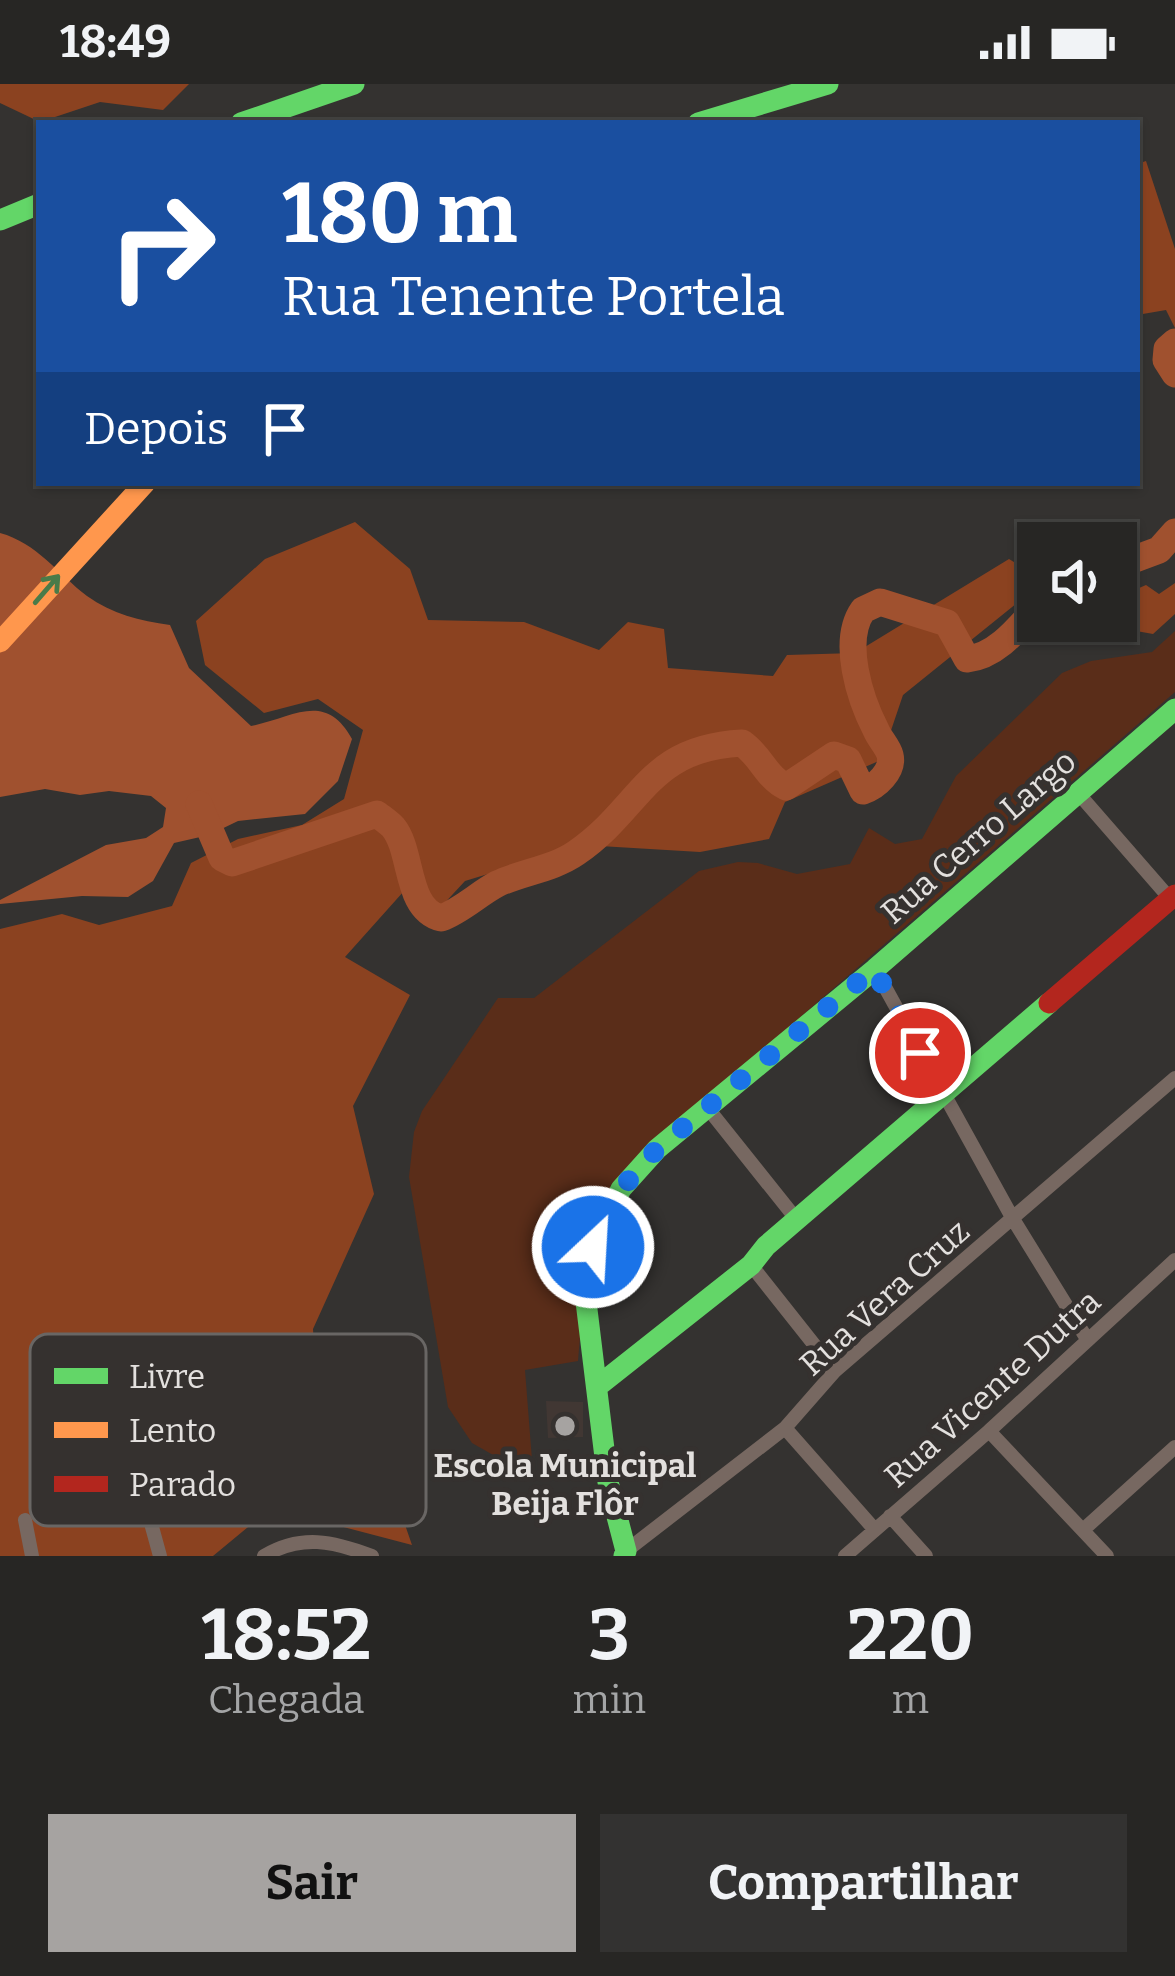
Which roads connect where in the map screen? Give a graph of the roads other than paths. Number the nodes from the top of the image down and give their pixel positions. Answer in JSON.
{"nodes":[{"id":1,"x":354,"y":84,"type":"edge"},
{"id":2,"x":827,"y":84,"type":"edge"},
{"id":3,"x":250,"y":120,"type":"edge"},
{"id":4,"x":708,"y":120,"type":"edge"},
{"id":5,"x":36,"y":205,"type":"edge"},
{"id":6,"x":0,"y":220,"type":"edge"},
{"id":7,"x":142,"y":486,"type":"edge"},
{"id":8,"x":0,"y":642,"type":"edge"},
{"id":9,"x":1175,"y":709,"type":"edge"},
{"id":10,"x":1078,"y":793,"type":"junction"},
{"id":11,"x":1173,"y":900,"type":"edge"},
{"id":12,"x":874,"y":969,"type":"junction"},
{"id":13,"x":1175,"y":1078,"type":"edge"},
{"id":14,"x":943,"y":1095,"type":"junction"},
{"id":15,"x":706,"y":1106,"type":"junction"},
{"id":16,"x":1013,"y":1219,"type":"junction"},
{"id":17,"x":797,"y":1220,"type":"junction"},
{"id":18,"x":1175,"y":1260,"type":"edge"},
{"id":19,"x":751,"y":1265,"type":"junction"},
{"id":20,"x":1087,"y":1340,"type":"junction"},
{"id":21,"x":836,"y":1371,"type":"junction"},
{"id":22,"x":598,"y":1386,"type":"junction"},
{"id":23,"x":785,"y":1428,"type":"junction"},
{"id":24,"x":989,"y":1432,"type":"junction"},
{"id":25,"x":1175,"y":1447,"type":"edge"},
{"id":26,"x":890,"y":1516,"type":"junction"},
{"id":27,"x":25,"y":1520,"type":"dead end"},
{"id":28,"x":152,"y":1526,"type":"edge"},
{"id":29,"x":875,"y":1530,"type":"junction"},
{"id":30,"x":1083,"y":1530,"type":"junction"},
{"id":31,"x":625,"y":1554,"type":"edge"},
{"id":32,"x":32,"y":1556,"type":"edge"},
{"id":33,"x":160,"y":1556,"type":"edge"},
{"id":34,"x":264,"y":1556,"type":"edge"},
{"id":35,"x":372,"y":1556,"type":"edge"},
{"id":36,"x":845,"y":1556,"type":"edge"},
{"id":37,"x":926,"y":1556,"type":"edge"},
{"id":38,"x":1107,"y":1556,"type":"edge"}],
"edges":[{"from":1,"to":3,"type":"main road"},
{"from":2,"to":4,"type":"main road"},
{"from":5,"to":6,"type":"main road"},
{"from":8,"to":7,"type":"main road","one_way":true},
{"from":9,"to":10,"type":"main road","name":"Rua Cerro Largo"},
{"from":10,"to":11,"type":"street"},
{"from":10,"to":12,"type":"main road","name":"Rua Cerro Largo"},
{"from":11,"to":14,"type":"main road"},
{"from":12,"to":14,"type":"street"},
{"from":12,"to":15,"type":"main road","name":"Rua Cerro Largo"},
{"from":13,"to":16,"type":"street","name":"Rua Vera Cruz"},
{"from":14,"to":16,"type":"street"},
{"from":14,"to":17,"type":"main road"},
{"from":15,"to":17,"type":"street"},
{"from":15,"to":22,"type":"main road","name":"Rua Cerro Largo"},
{"from":16,"to":20,"type":"street"},
{"from":16,"to":21,"type":"street","name":"Rua Vera Cruz"},
{"from":17,"to":19,"type":"main road"},
{"from":18,"to":20,"type":"street","name":"Rua Vicente Dutra"},
{"from":19,"to":21,"type":"street"},
{"from":19,"to":22,"type":"main road"},
{"from":20,"to":24,"type":"street","name":"Rua Vicente Dutra"},
{"from":21,"to":23,"type":"street","name":"Rua Vera Cruz"},
{"from":22,"to":31,"type":"main road","name":"Rua Cerro Largo"},
{"from":23,"to":29,"type":"street"},
{"from":23,"to":31,"type":"street","name":"Rua Vera Cruz"},
{"from":24,"to":26,"type":"street","name":"Rua Vicente Dutra"},
{"from":24,"to":30,"type":"street"},
{"from":25,"to":30,"type":"street"},
{"from":26,"to":29,"type":"street","name":"Rua Vicente Dutra"},
{"from":26,"to":37,"type":"street"},
{"from":27,"to":32,"type":"street"},
{"from":28,"to":33,"type":"street"},
{"from":29,"to":36,"type":"street","name":"Rua Vicente Dutra"},
{"from":30,"to":38,"type":"street"},
{"from":34,"to":35,"type":"street"}]}
